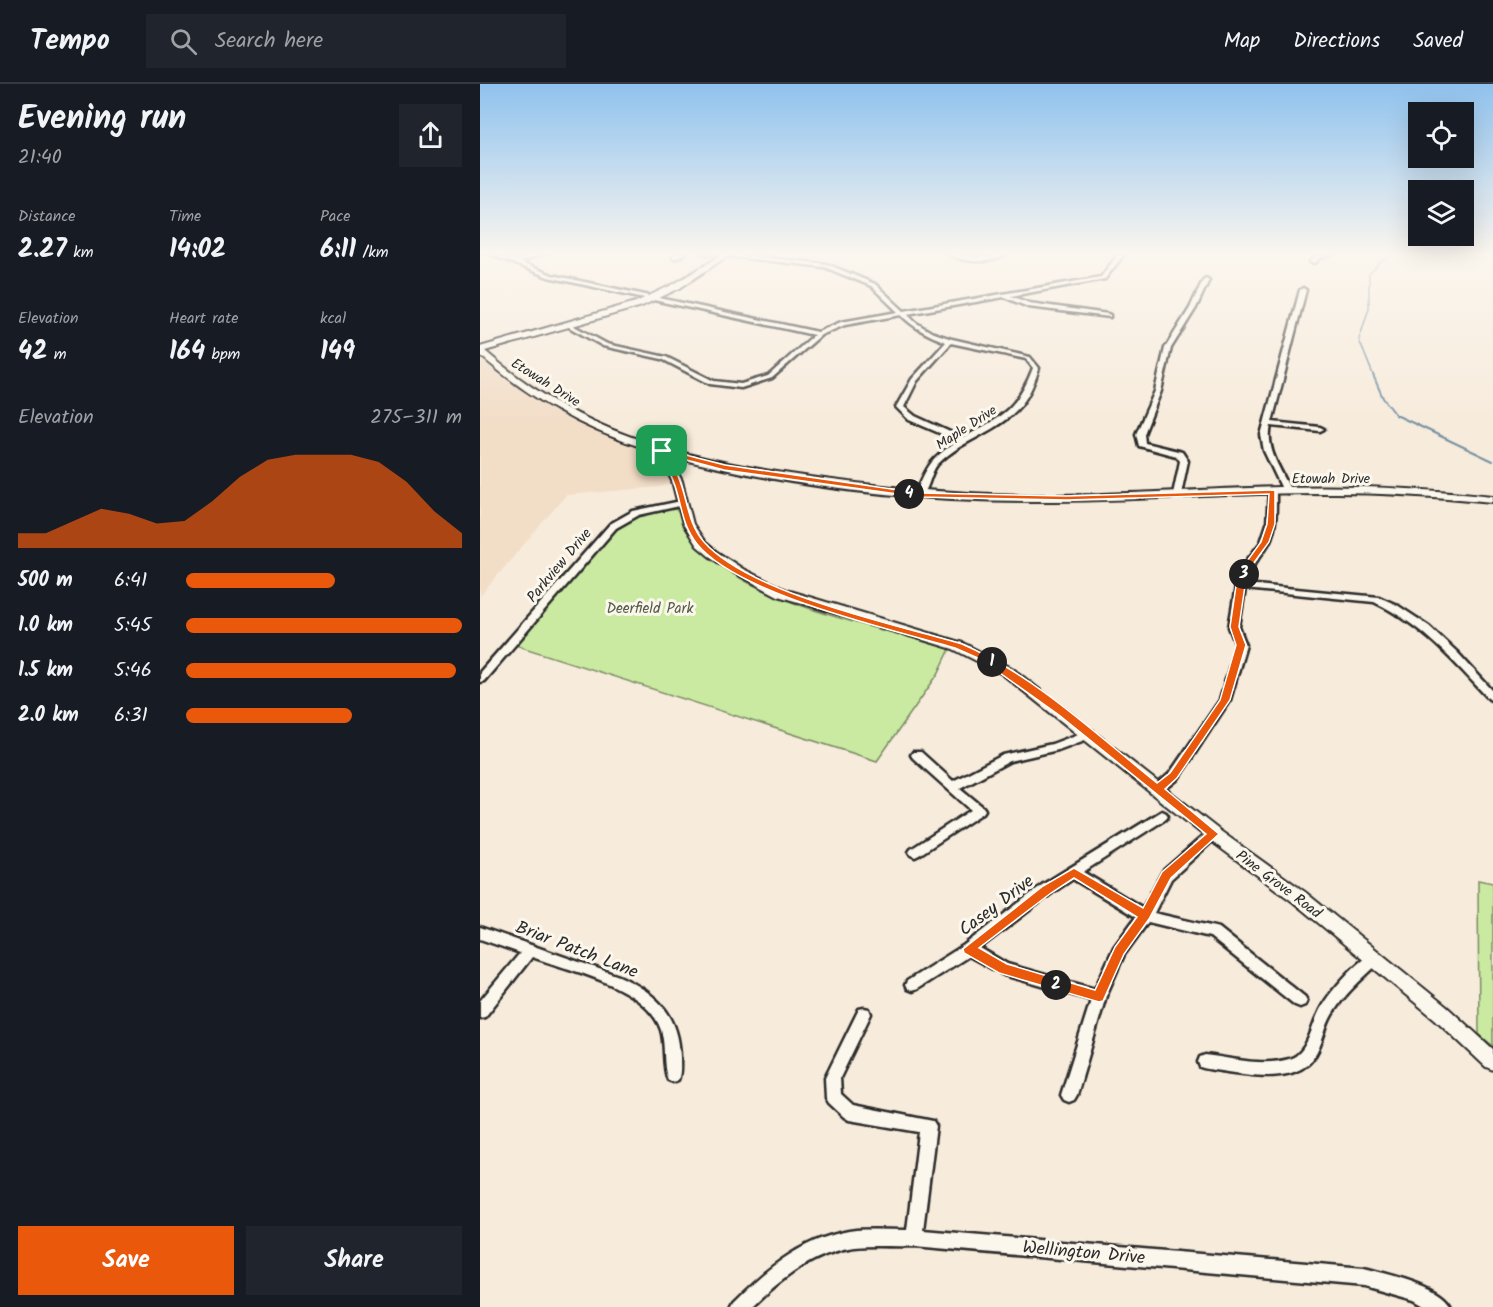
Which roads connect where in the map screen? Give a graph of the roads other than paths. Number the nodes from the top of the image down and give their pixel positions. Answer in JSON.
{"nodes":[{"id":1,"x":617,"y":310,"type":"edge"},
{"id":2,"x":709,"y":310,"type":"edge"},
{"id":3,"x":914,"y":310,"type":"edge"},
{"id":4,"x":1065,"y":310,"type":"edge"},
{"id":5,"x":1192,"y":310,"type":"edge"},
{"id":6,"x":1298,"y":310,"type":"edge"},
{"id":7,"x":902,"y":312,"type":"junction"},
{"id":8,"x":1108,"y":316,"type":"dead end"},
{"id":9,"x":570,"y":326,"type":"junction"},
{"id":10,"x":819,"y":334,"type":"junction"},
{"id":11,"x":950,"y":341,"type":"junction"},
{"id":12,"x":480,"y":351,"type":"edge"},
{"id":13,"x":1268,"y":424,"type":"junction"},
{"id":14,"x":1320,"y":429,"type":"dead end"},
{"id":15,"x":965,"y":441,"type":"junction"},
{"id":16,"x":662,"y":451,"type":"junction"},
{"id":17,"x":700,"y":462,"type":"junction"},
{"id":18,"x":675,"y":476,"type":"junction"},
{"id":19,"x":1287,"y":491,"type":"junction"},
{"id":20,"x":1272,"y":492,"type":"junction"},
{"id":21,"x":1177,"y":494,"type":"junction"},
{"id":22,"x":919,"y":495,"type":"junction"},
{"id":23,"x":1493,"y":499,"type":"edge"},
{"id":24,"x":681,"y":503,"type":"junction"},
{"id":25,"x":1241,"y":586,"type":"junction"},
{"id":26,"x":480,"y":679,"type":"edge"},
{"id":27,"x":1493,"y":697,"type":"edge"},
{"id":28,"x":1089,"y":734,"type":"junction"},
{"id":29,"x":917,"y":755,"type":"dead end"},
{"id":30,"x":952,"y":786,"type":"junction"},
{"id":31,"x":1158,"y":789,"type":"junction"},
{"id":32,"x":1162,"y":816,"type":"dead end"},
{"id":33,"x":1213,"y":834,"type":"junction"},
{"id":34,"x":915,"y":852,"type":"dead end"},
{"id":35,"x":1074,"y":873,"type":"junction"},
{"id":36,"x":1145,"y":916,"type":"junction"},
{"id":37,"x":480,"y":933,"type":"edge"},
{"id":38,"x":969,"y":949,"type":"junction"},
{"id":39,"x":530,"y":950,"type":"junction"},
{"id":40,"x":1374,"y":959,"type":"junction"},
{"id":41,"x":912,"y":985,"type":"dead end"},
{"id":42,"x":1099,"y":996,"type":"junction"},
{"id":43,"x":1299,"y":1001,"type":"dead end"},
{"id":44,"x":480,"y":1012,"type":"edge"},
{"id":45,"x":864,"y":1014,"type":"dead end"},
{"id":46,"x":1493,"y":1060,"type":"edge"},
{"id":47,"x":1205,"y":1062,"type":"dead end"},
{"id":48,"x":673,"y":1075,"type":"dead end"},
{"id":49,"x":1069,"y":1095,"type":"dead end"},
{"id":50,"x":914,"y":1239,"type":"junction"},
{"id":51,"x":740,"y":1307,"type":"edge"},
{"id":52,"x":1442,"y":1307,"type":"edge"}],
"edges":[{"from":1,"to":9,"type":"street"},
{"from":2,"to":10,"type":"street"},
{"from":3,"to":7,"type":"street"},
{"from":4,"to":8,"type":"street"},
{"from":5,"to":21,"type":"street"},
{"from":6,"to":13,"type":"street"},
{"from":7,"to":10,"type":"street"},
{"from":7,"to":11,"type":"street","name":"Maple Drive"},
{"from":9,"to":10,"type":"street"},
{"from":9,"to":12,"type":"street"},
{"from":11,"to":15,"type":"street"},
{"from":11,"to":15,"type":"street","name":"Maple Drive"},
{"from":12,"to":16,"type":"street","name":"Etowah Drive"},
{"from":13,"to":14,"type":"street"},
{"from":13,"to":19,"type":"street"},
{"from":15,"to":22,"type":"street","name":"Maple Drive"},
{"from":16,"to":17,"type":"street","name":"Etowah Drive"},
{"from":16,"to":18,"type":"street","name":"Pine Grove Road"},
{"from":17,"to":18,"type":"street"},
{"from":17,"to":22,"type":"street","name":"Etowah Drive"},
{"from":18,"to":24,"type":"street","name":"Pine Grove Road"},
{"from":19,"to":20,"type":"street","name":"Etowah Drive"},
{"from":19,"to":23,"type":"street","name":"Etowah Drive"},
{"from":20,"to":21,"type":"street","name":"Etowah Drive"},
{"from":20,"to":25,"type":"street"},
{"from":21,"to":22,"type":"street","name":"Etowah Drive"},
{"from":24,"to":26,"type":"street","name":"Parkview Drive"},
{"from":24,"to":28,"type":"street","name":"Pine Grove Road"},
{"from":25,"to":27,"type":"street"},
{"from":25,"to":31,"type":"street"},
{"from":28,"to":30,"type":"street"},
{"from":28,"to":31,"type":"street","name":"Pine Grove Road"},
{"from":29,"to":30,"type":"street"},
{"from":30,"to":34,"type":"street"},
{"from":31,"to":33,"type":"street","name":"Pine Grove Road"},
{"from":32,"to":35,"type":"street","name":"Casey Drive"},
{"from":33,"to":36,"type":"street"},
{"from":33,"to":40,"type":"street","name":"Pine Grove Road"},
{"from":35,"to":36,"type":"street"},
{"from":35,"to":38,"type":"street","name":"Casey Drive"},
{"from":36,"to":42,"type":"street"},
{"from":36,"to":43,"type":"street"},
{"from":37,"to":39,"type":"street","name":"Briar Patch Lane"},
{"from":38,"to":41,"type":"street","name":"Casey Drive"},
{"from":38,"to":42,"type":"street"},
{"from":39,"to":44,"type":"street"},
{"from":39,"to":48,"type":"street","name":"Briar Patch Lane"},
{"from":40,"to":46,"type":"street","name":"Pine Grove Road"},
{"from":40,"to":47,"type":"street"},
{"from":42,"to":49,"type":"street"},
{"from":45,"to":50,"type":"street"},
{"from":50,"to":51,"type":"street","name":"Wellington Drive"},
{"from":50,"to":52,"type":"street","name":"Wellington Drive"}]}
